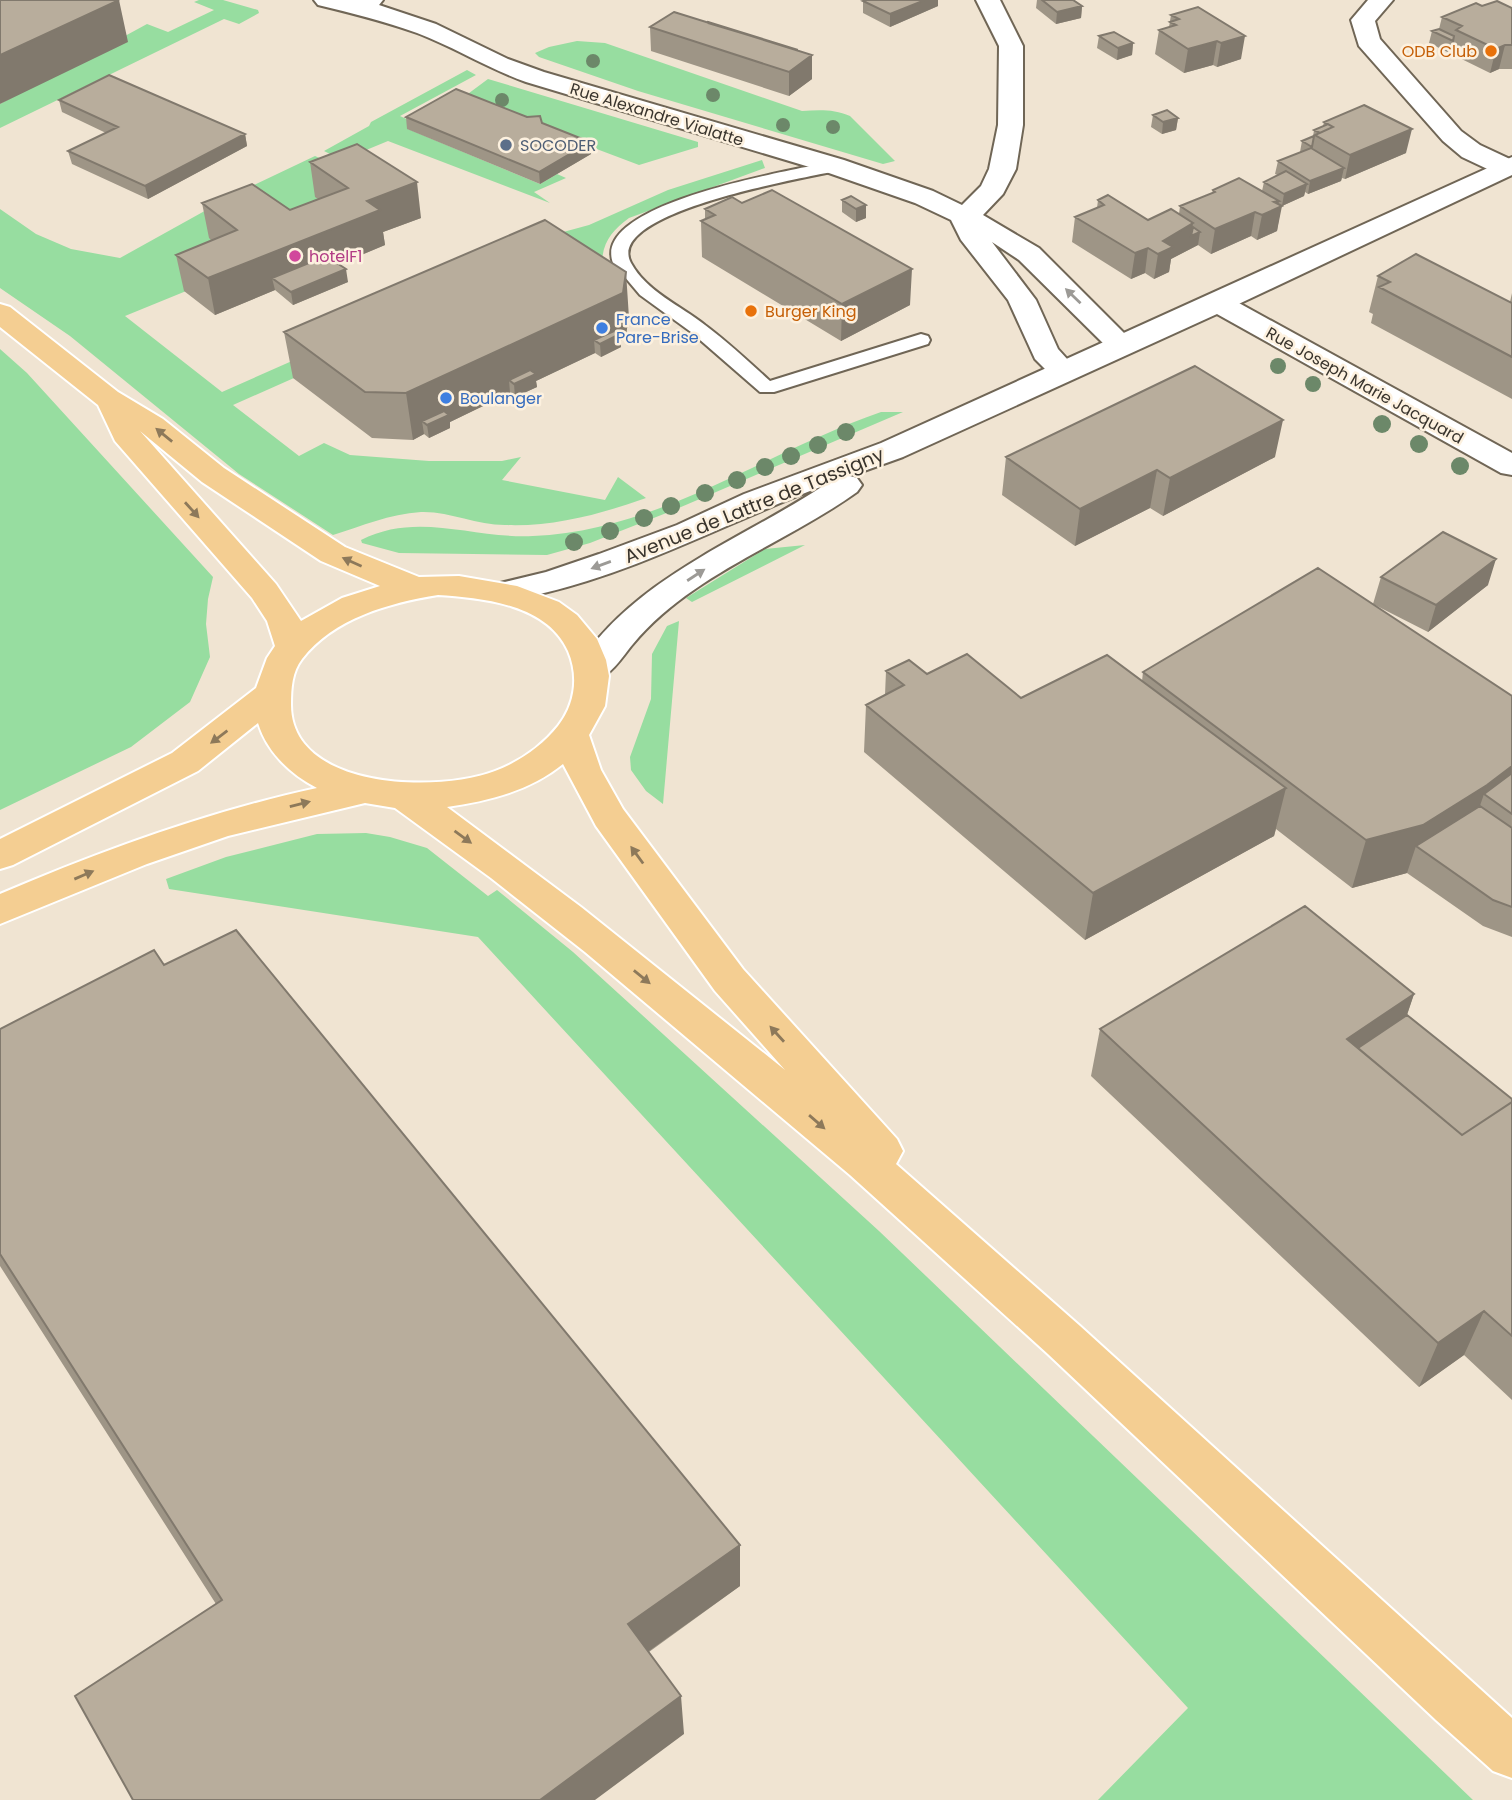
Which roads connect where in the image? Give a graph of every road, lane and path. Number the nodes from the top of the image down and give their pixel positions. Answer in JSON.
{"nodes":[{"id":1,"x":326,"y":0,"type":"edge"},
{"id":2,"x":988,"y":0,"type":"edge"},
{"id":3,"x":1381,"y":0,"type":"edge"},
{"id":4,"x":367,"y":4,"type":"edge"},
{"id":5,"x":835,"y":166,"type":"junction"},
{"id":6,"x":1509,"y":166,"type":"edge"},
{"id":7,"x":962,"y":217,"type":"junction"},
{"id":8,"x":1218,"y":303,"type":"junction"},
{"id":9,"x":0,"y":313,"type":"edge"},
{"id":10,"x":922,"y":340,"type":"dead end"},
{"id":11,"x":1121,"y":345,"type":"junction"},
{"id":12,"x":1063,"y":371,"type":"junction"},
{"id":13,"x":107,"y":398,"type":"junction"},
{"id":14,"x":892,"y":450,"type":"junction"},
{"id":15,"x":1512,"y":466,"type":"edge"},
{"id":16,"x":415,"y":587,"type":"junction"},
{"id":17,"x":504,"y":592,"type":"junction"},
{"id":18,"x":293,"y":647,"type":"junction"},
{"id":19,"x":592,"y":670,"type":"junction"},
{"id":20,"x":272,"y":693,"type":"junction"},
{"id":21,"x":571,"y":735,"type":"junction"},
{"id":22,"x":362,"y":791,"type":"junction"},
{"id":23,"x":407,"y":797,"type":"junction"},
{"id":24,"x":0,"y":855,"type":"edge"},
{"id":25,"x":0,"y":910,"type":"edge"},
{"id":26,"x":986,"y":1267,"type":"junction"},
{"id":27,"x":1512,"y":1752,"type":"edge"}],
"edges":[{"from":1,"to":4,"type":"street","name":"Rue Alexandre Vialatte"},
{"from":2,"to":7,"type":"street"},
{"from":3,"to":6,"type":"street"},
{"from":4,"to":5,"type":"street","name":"Rue Alexandre Vialatte"},
{"from":5,"to":7,"type":"street","name":"Rue Alexandre Vialatte"},
{"from":5,"to":10,"type":"lane"},
{"from":6,"to":8,"type":"street"},
{"from":11,"to":7,"type":"street","name":"Rue Alexandre Vialatte","one_way":true},
{"from":7,"to":12,"type":"street","name":"Rue Alexandre Vialatte"},
{"from":8,"to":11,"type":"street"},
{"from":8,"to":15,"type":"street","name":"Rue Joseph Marie Jacquard"},
{"from":9,"to":13,"type":"main road"},
{"from":11,"to":12,"type":"street"},
{"from":12,"to":14,"type":"street"},
{"from":16,"to":13,"type":"main road","one_way":true},
{"from":13,"to":18,"type":"main road","one_way":true},
{"from":14,"to":17,"type":"street","name":"Avenue de Lattre de Tassigny","one_way":true},
{"from":19,"to":14,"type":"street","name":"Avenue de Lattre de Tassigny","one_way":true},
{"from":16,"to":17,"type":"main road"},
{"from":16,"to":18,"type":"main road"},
{"from":17,"to":19,"type":"main road"},
{"from":18,"to":20,"type":"main road"},
{"from":19,"to":21,"type":"main road"},
{"from":20,"to":22,"type":"main road"},
{"from":20,"to":24,"type":"main road","one_way":true},
{"from":21,"to":23,"type":"main road"},
{"from":26,"to":21,"type":"main road","one_way":true},
{"from":22,"to":23,"type":"main road"},
{"from":25,"to":22,"type":"main road","one_way":true},
{"from":23,"to":26,"type":"main road","one_way":true},
{"from":26,"to":27,"type":"main road"}]}
